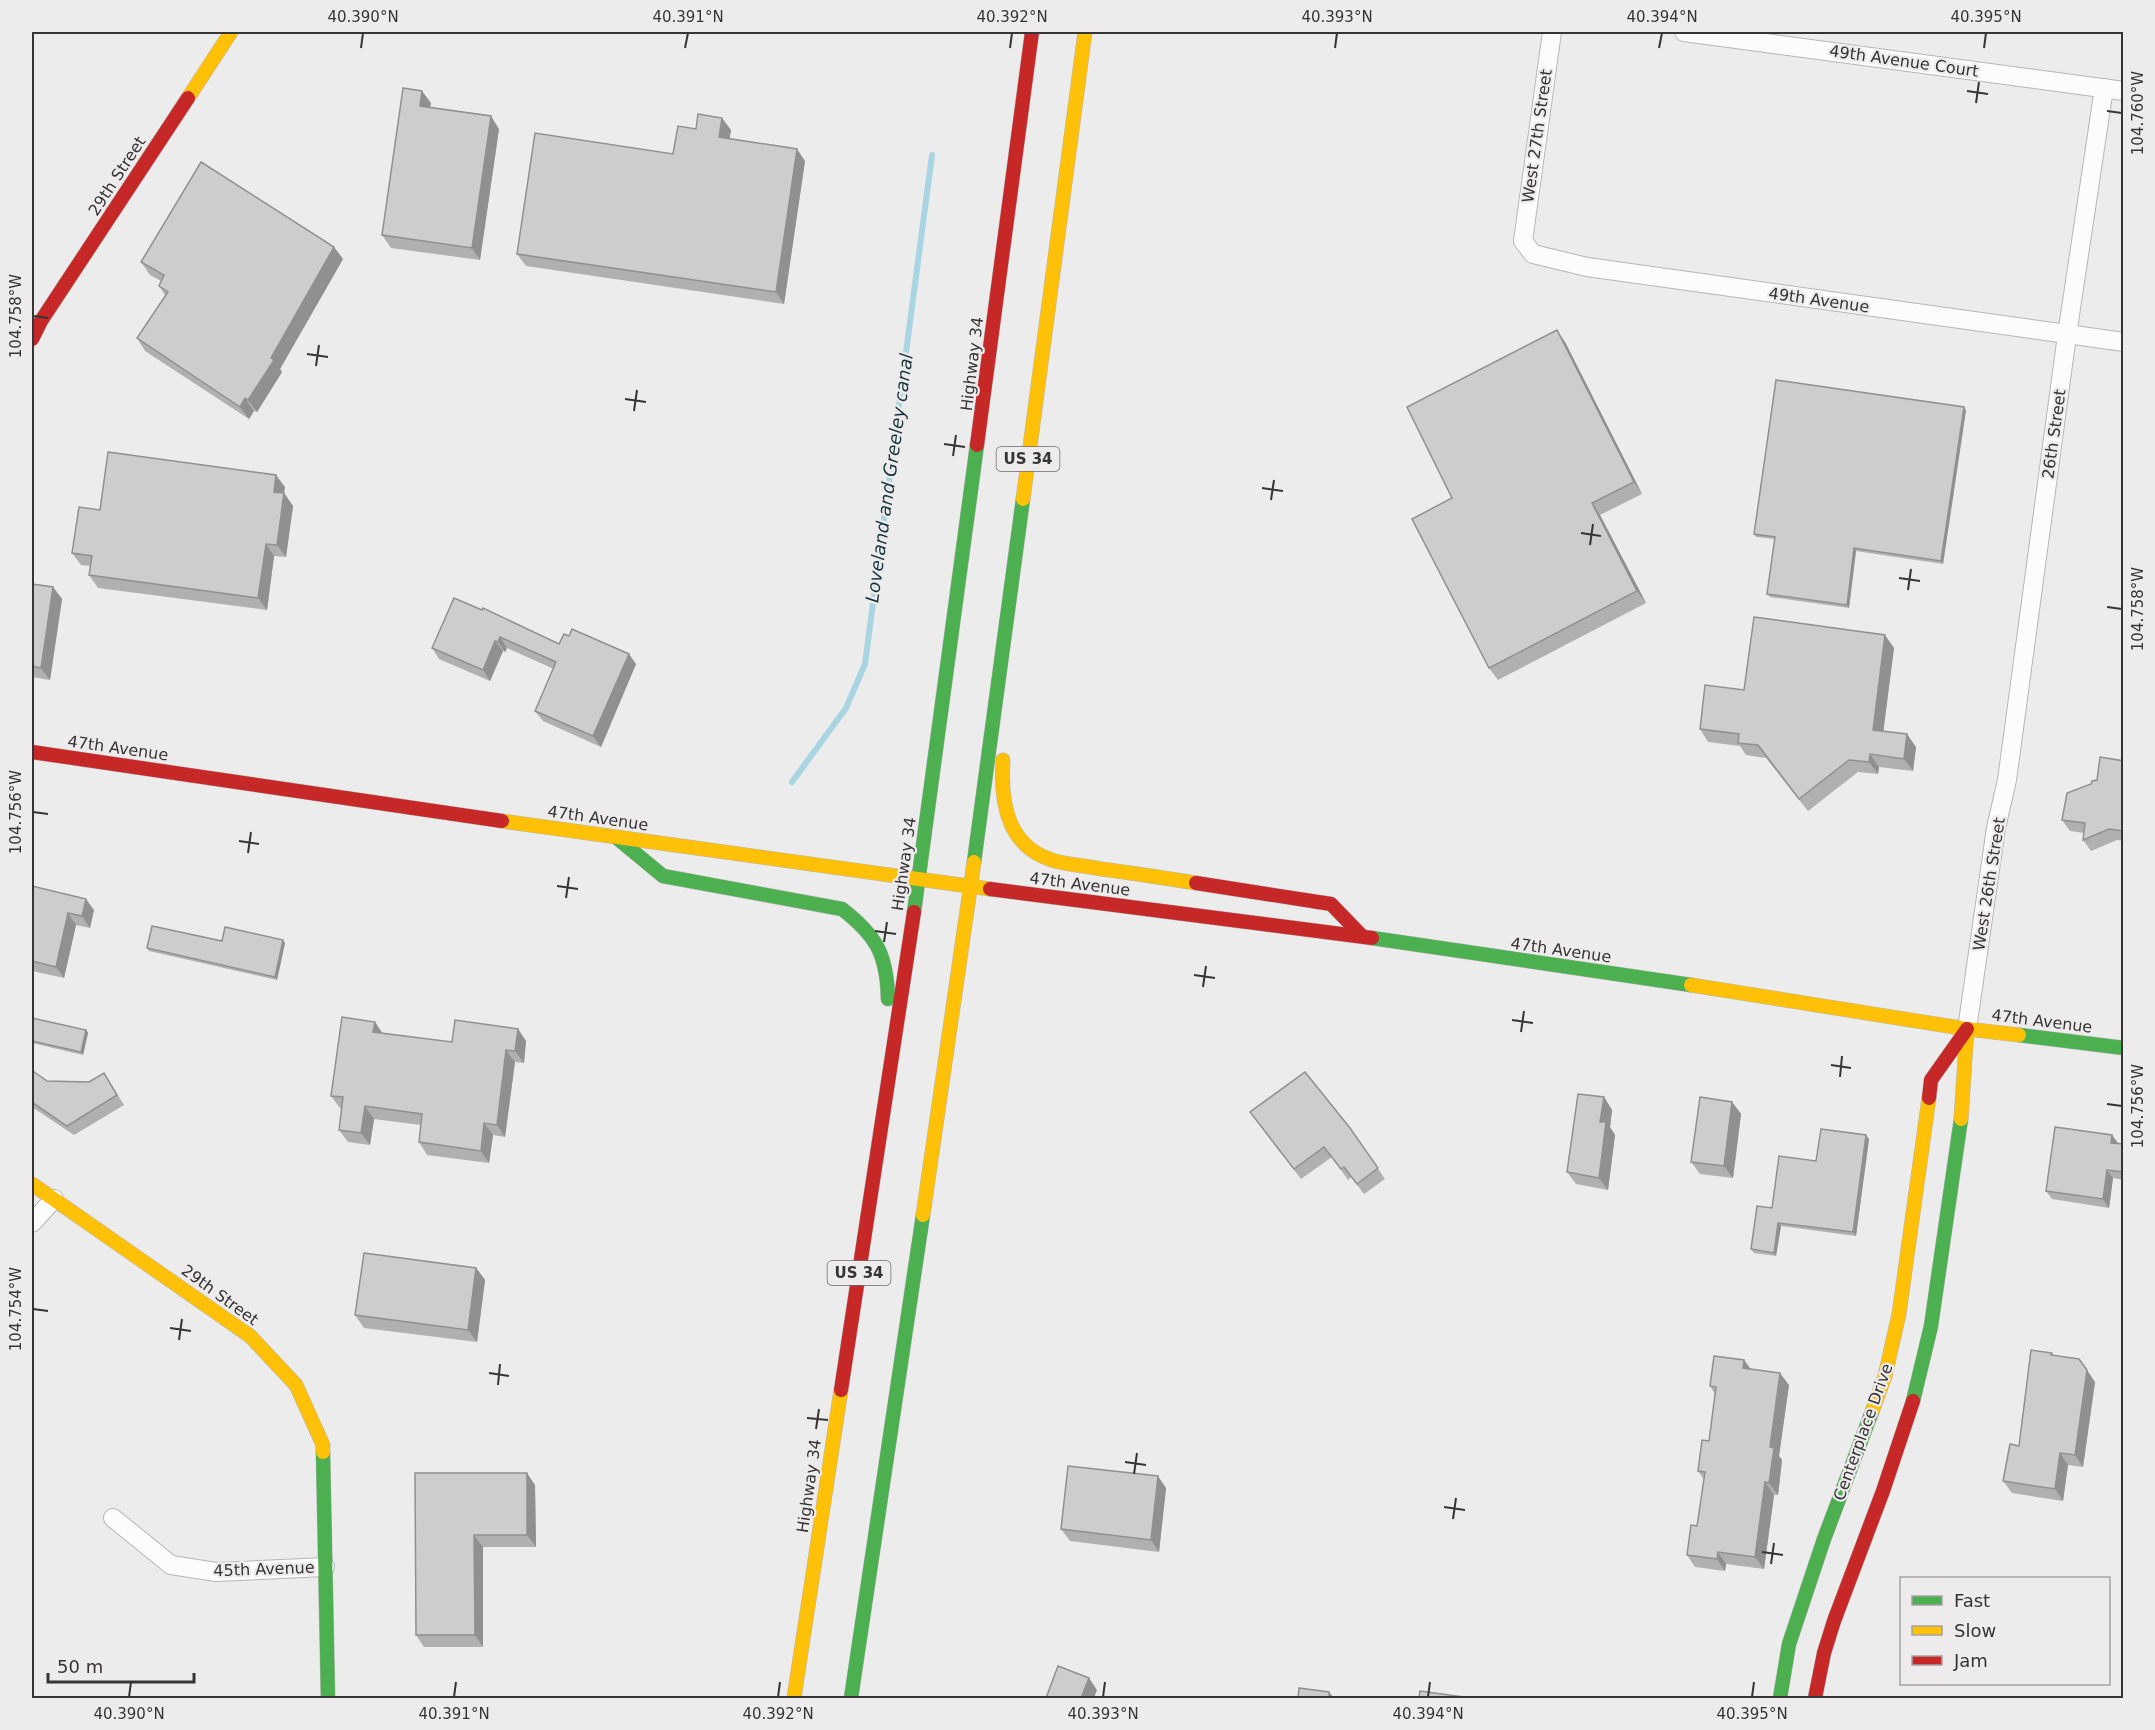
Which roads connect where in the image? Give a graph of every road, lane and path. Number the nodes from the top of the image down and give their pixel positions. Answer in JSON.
{"nodes":[{"id":1,"x":231,"y":32,"type":"edge"},
{"id":2,"x":1032,"y":32,"type":"edge"},
{"id":3,"x":1085,"y":32,"type":"edge"},
{"id":4,"x":1552,"y":32,"type":"edge"},
{"id":5,"x":1684,"y":32,"type":"edge"},
{"id":6,"x":2104,"y":88,"type":"junction"},
{"id":7,"x":2124,"y":91,"type":"edge"},
{"id":8,"x":1523,"y":241,"type":"joint"},
{"id":9,"x":2067,"y":335,"type":"junction"},
{"id":10,"x":32,"y":339,"type":"edge"},
{"id":11,"x":2124,"y":342,"type":"edge"},
{"id":12,"x":1024,"y":494,"type":"junction"},
{"id":13,"x":32,"y":752,"type":"edge"},
{"id":14,"x":2007,"y":780,"type":"joint"},
{"id":15,"x":617,"y":838,"type":"junction"},
{"id":16,"x":919,"y":879,"type":"junction"},
{"id":17,"x":971,"y":886,"type":"junction"},
{"id":18,"x":1362,"y":936,"type":"junction"},
{"id":19,"x":1974,"y":989,"type":"joint"},
{"id":20,"x":1967,"y":1029,"type":"junction"},
{"id":21,"x":2124,"y":1048,"type":"edge"},
{"id":22,"x":874,"y":1174,"type":"junction"},
{"id":23,"x":32,"y":1184,"type":"edge"},
{"id":24,"x":54,"y":1199,"type":"junction"},
{"id":25,"x":32,"y":1223,"type":"edge"},
{"id":26,"x":113,"y":1518,"type":"dead end"},
{"id":27,"x":325,"y":1568,"type":"junction"},
{"id":28,"x":328,"y":1698,"type":"edge"},
{"id":29,"x":794,"y":1698,"type":"edge"},
{"id":30,"x":851,"y":1698,"type":"edge"},
{"id":31,"x":1780,"y":1698,"type":"edge"},
{"id":32,"x":1815,"y":1698,"type":"edge"}],
"edges":[{"from":1,"to":10,"type":"main road","name":"29th Street"},
{"from":2,"to":16,"type":"main road","name":"Highway 34","number":"US 34"},
{"from":3,"to":12,"type":"main road","number":"US 34"},
{"from":4,"to":8,"type":"street","name":"West 27th Street"},
{"from":5,"to":6,"type":"street","name":"49th Avenue Court"},
{"from":6,"to":7,"type":"street","name":"49th Avenue Court"},
{"from":6,"to":9,"type":"street","name":"26th Street"},
{"from":8,"to":9,"type":"street","name":"49th Avenue"},
{"from":9,"to":11,"type":"street","name":"49th Avenue"},
{"from":9,"to":14,"type":"street","name":"26th Street"},
{"from":12,"to":17,"type":"main road","number":"US 34"},
{"from":12,"to":18,"type":"main road"},
{"from":13,"to":15,"type":"main road","name":"47th Avenue"},
{"from":14,"to":19,"type":"street","name":"West 26th Street"},
{"from":15,"to":16,"type":"main road","name":"47th Avenue"},
{"from":15,"to":22,"type":"main road"},
{"from":16,"to":17,"type":"main road","name":"47th Avenue"},
{"from":16,"to":22,"type":"main road","name":"Highway 34","number":"US 34"},
{"from":17,"to":18,"type":"main road","name":"47th Avenue"},
{"from":17,"to":30,"type":"main road","number":"US 34"},
{"from":18,"to":20,"type":"main road","name":"47th Avenue"},
{"from":19,"to":20,"type":"street","name":"Centerplace Drive"},
{"from":20,"to":21,"type":"main road","name":"47th Avenue"},
{"from":20,"to":31,"type":"main road","name":"Centerplace Drive"},
{"from":20,"to":32,"type":"main road","name":"Centerplace Drive"},
{"from":22,"to":29,"type":"main road","name":"Highway 34","number":"US 34"},
{"from":23,"to":24,"type":"main road","name":"29th Street"},
{"from":24,"to":25,"type":"street"},
{"from":24,"to":27,"type":"main road","name":"29th Street"},
{"from":26,"to":27,"type":"street","name":"45th Avenue"},
{"from":27,"to":28,"type":"main road","name":"29th Street"}]}
